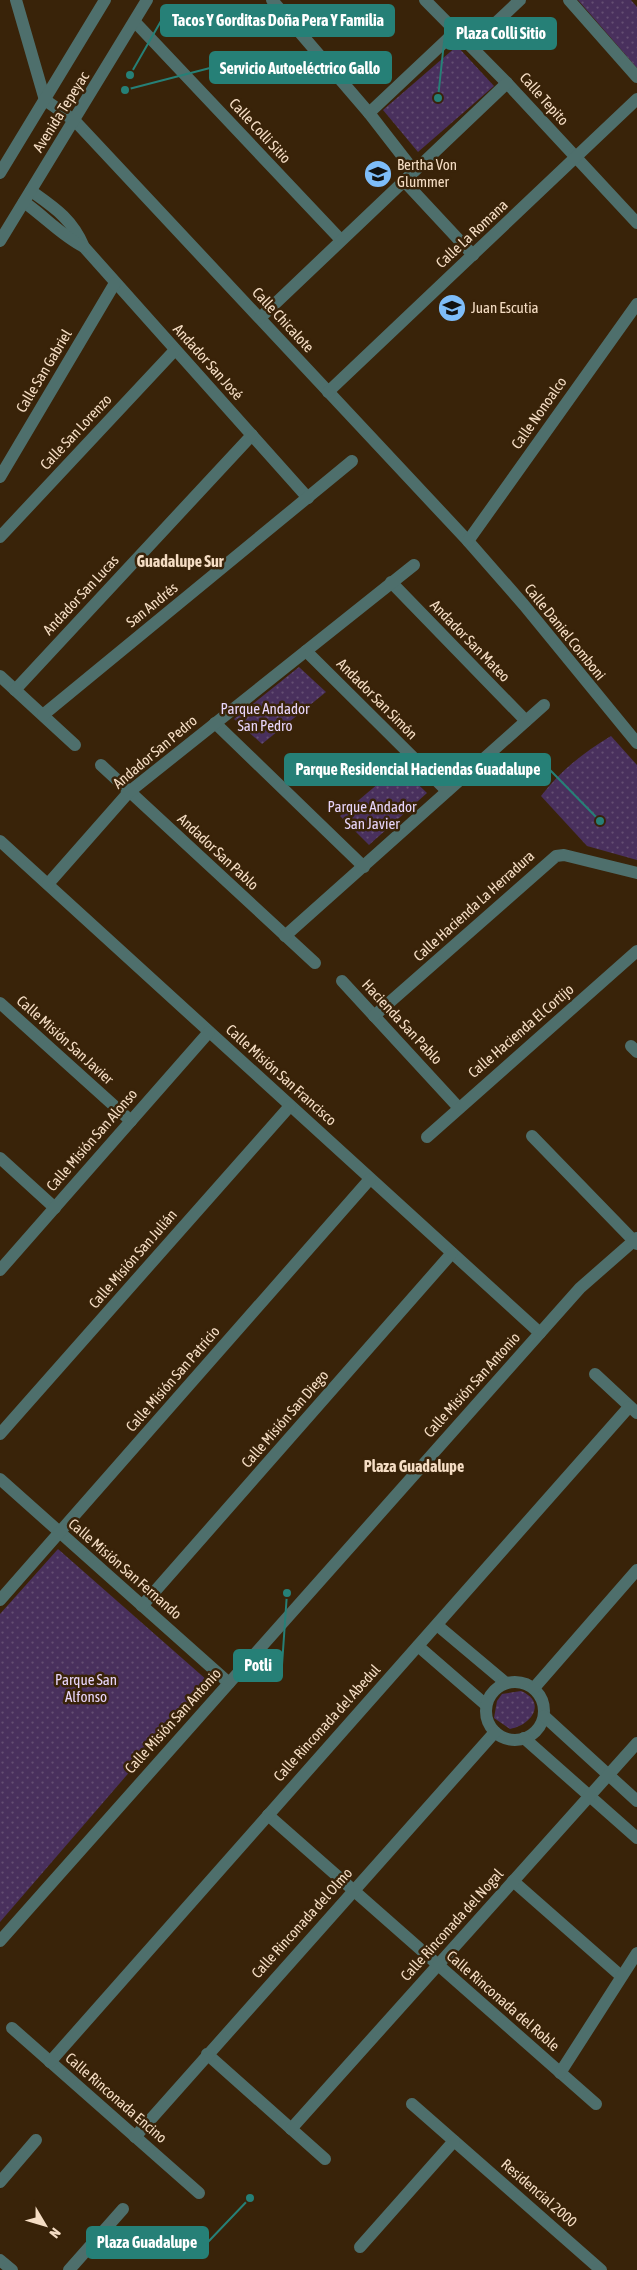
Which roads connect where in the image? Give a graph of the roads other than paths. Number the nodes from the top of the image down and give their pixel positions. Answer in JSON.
{"nodes":[{"id":1,"x":16,"y":0,"type":"edge"},
{"id":2,"x":105,"y":0,"type":"edge"},
{"id":3,"x":147,"y":0,"type":"edge"},
{"id":4,"x":272,"y":0,"type":"edge"},
{"id":5,"x":425,"y":0,"type":"edge"},
{"id":6,"x":520,"y":0,"type":"edge"},
{"id":7,"x":569,"y":0,"type":"edge"},
{"id":8,"x":135,"y":22,"type":"junction"},
{"id":9,"x":455,"y":32,"type":"junction"},
{"id":10,"x":471,"y":46,"type":"junction"},
{"id":11,"x":637,"y":77,"type":"edge"},
{"id":12,"x":508,"y":82,"type":"junction"},
{"id":13,"x":637,"y":99,"type":"edge"},
{"id":14,"x":45,"y":100,"type":"junction"},
{"id":15,"x":369,"y":113,"type":"junction"},
{"id":16,"x":75,"y":120,"type":"junction"},
{"id":17,"x":576,"y":158,"type":"junction"},
{"id":18,"x":414,"y":171,"type":"junction"},
{"id":19,"x":0,"y":174,"type":"edge"},
{"id":20,"x":404,"y":181,"type":"junction"},
{"id":21,"x":27,"y":197,"type":"junction"},
{"id":22,"x":637,"y":223,"type":"edge"},
{"id":23,"x":341,"y":240,"type":"junction"},
{"id":24,"x":0,"y":241,"type":"edge"},
{"id":25,"x":474,"y":255,"type":"junction"},
{"id":26,"x":115,"y":283,"type":"junction"},
{"id":27,"x":637,"y":304,"type":"edge"},
{"id":28,"x":260,"y":318,"type":"junction"},
{"id":29,"x":175,"y":350,"type":"junction"},
{"id":30,"x":328,"y":392,"type":"junction"},
{"id":31,"x":252,"y":435,"type":"junction"},
{"id":32,"x":352,"y":461,"type":"dead end"},
{"id":33,"x":0,"y":477,"type":"edge"},
{"id":34,"x":308,"y":498,"type":"junction"},
{"id":35,"x":0,"y":537,"type":"edge"},
{"id":36,"x":468,"y":541,"type":"junction"},
{"id":37,"x":414,"y":565,"type":"dead end"},
{"id":38,"x":391,"y":582,"type":"junction"},
{"id":39,"x":306,"y":651,"type":"junction"},
{"id":40,"x":0,"y":676,"type":"edge"},
{"id":41,"x":15,"y":690,"type":"junction"},
{"id":42,"x":544,"y":705,"type":"dead end"},
{"id":43,"x":43,"y":716,"type":"junction"},
{"id":44,"x":526,"y":721,"type":"junction"},
{"id":45,"x":215,"y":723,"type":"junction"},
{"id":46,"x":637,"y":743,"type":"edge"},
{"id":47,"x":76,"y":745,"type":"dead end"},
{"id":48,"x":101,"y":765,"type":"dead end"},
{"id":49,"x":447,"y":791,"type":"junction"},
{"id":50,"x":129,"y":792,"type":"junction"},
{"id":51,"x":0,"y":841,"type":"edge"},
{"id":52,"x":364,"y":867,"type":"junction"},
{"id":53,"x":637,"y":873,"type":"edge"},
{"id":54,"x":48,"y":884,"type":"junction"},
{"id":55,"x":285,"y":936,"type":"junction"},
{"id":56,"x":637,"y":951,"type":"edge"},
{"id":57,"x":315,"y":963,"type":"dead end"},
{"id":58,"x":342,"y":981,"type":"dead end"},
{"id":59,"x":0,"y":1003,"type":"edge"},
{"id":60,"x":374,"y":1016,"type":"junction"},
{"id":61,"x":209,"y":1032,"type":"junction"},
{"id":62,"x":290,"y":1106,"type":"junction"},
{"id":63,"x":459,"y":1108,"type":"junction"},
{"id":64,"x":131,"y":1121,"type":"junction"},
{"id":65,"x":532,"y":1136,"type":"dead end"},
{"id":66,"x":427,"y":1137,"type":"dead end"},
{"id":67,"x":0,"y":1158,"type":"edge"},
{"id":68,"x":370,"y":1179,"type":"junction"},
{"id":69,"x":55,"y":1208,"type":"junction"},
{"id":70,"x":636,"y":1241,"type":"edge"},
{"id":71,"x":452,"y":1253,"type":"junction"},
{"id":72,"x":0,"y":1270,"type":"edge"},
{"id":73,"x":540,"y":1333,"type":"junction"},
{"id":74,"x":595,"y":1374,"type":"dead end"},
{"id":75,"x":633,"y":1410,"type":"edge"},
{"id":76,"x":0,"y":1434,"type":"edge"},
{"id":77,"x":0,"y":1479,"type":"edge"},
{"id":78,"x":59,"y":1533,"type":"junction"},
{"id":79,"x":637,"y":1570,"type":"edge"},
{"id":80,"x":0,"y":1600,"type":"edge"},
{"id":81,"x":142,"y":1606,"type":"junction"},
{"id":82,"x":437,"y":1625,"type":"junction"},
{"id":83,"x":418,"y":1646,"type":"junction"},
{"id":84,"x":229,"y":1683,"type":"junction"},
{"id":85,"x":506,"y":1683,"type":"junction"},
{"id":86,"x":534,"y":1688,"type":"junction"},
{"id":87,"x":486,"y":1705,"type":"junction"},
{"id":88,"x":544,"y":1716,"type":"junction"},
{"id":89,"x":495,"y":1732,"type":"junction"},
{"id":90,"x":524,"y":1738,"type":"junction"},
{"id":91,"x":637,"y":1743,"type":"edge"},
{"id":92,"x":608,"y":1775,"type":"junction"},
{"id":93,"x":589,"y":1797,"type":"junction"},
{"id":94,"x":637,"y":1801,"type":"edge"},
{"id":95,"x":268,"y":1815,"type":"junction"},
{"id":96,"x":637,"y":1838,"type":"edge"},
{"id":97,"x":513,"y":1881,"type":"junction"},
{"id":98,"x":353,"y":1890,"type":"junction"},
{"id":99,"x":0,"y":1941,"type":"edge"},
{"id":100,"x":637,"y":1953,"type":"edge"},
{"id":101,"x":438,"y":1965,"type":"junction"},
{"id":102,"x":621,"y":1976,"type":"junction"},
{"id":103,"x":12,"y":2028,"type":"dead end"},
{"id":104,"x":207,"y":2054,"type":"junction"},
{"id":105,"x":50,"y":2062,"type":"junction"},
{"id":106,"x":560,"y":2073,"type":"junction"},
{"id":107,"x":412,"y":2104,"type":"dead end"},
{"id":108,"x":596,"y":2104,"type":"dead end"},
{"id":109,"x":291,"y":2129,"type":"junction"},
{"id":110,"x":135,"y":2137,"type":"junction"},
{"id":111,"x":36,"y":2140,"type":"dead end"},
{"id":112,"x":454,"y":2141,"type":"junction"},
{"id":113,"x":326,"y":2159,"type":"dead end"},
{"id":114,"x":0,"y":2182,"type":"edge"},
{"id":115,"x":199,"y":2193,"type":"dead end"},
{"id":116,"x":123,"y":2209,"type":"dead end"},
{"id":117,"x":360,"y":2247,"type":"dead end"},
{"id":118,"x":69,"y":2270,"type":"edge"},
{"id":119,"x":602,"y":2270,"type":"edge"}],
"edges":[{"from":1,"to":14,"type":"street"},
{"from":2,"to":14,"type":"street","name":"Avenida Tepeyac"},
{"from":3,"to":8,"type":"street","name":"Avenida Tepeyac"},
{"from":4,"to":15,"type":"street"},
{"from":5,"to":9,"type":"street","name":"Calle Tepito"},
{"from":6,"to":10,"type":"street"},
{"from":7,"to":11,"type":"street"},
{"from":8,"to":16,"type":"street","name":"Avenida Tepeyac"},
{"from":8,"to":23,"type":"street","name":"Calle Colli Sitio"},
{"from":9,"to":10,"type":"street","name":"Calle Tepito"},
{"from":9,"to":15,"type":"street"},
{"from":10,"to":12,"type":"street","name":"Calle Tepito"},
{"from":12,"to":17,"type":"street","name":"Calle Tepito"},
{"from":12,"to":18,"type":"street"},
{"from":13,"to":17,"type":"street","name":"Calle La Romana"},
{"from":14,"to":16,"type":"street","name":"Calle Chicalote"},
{"from":14,"to":19,"type":"street","name":"Avenida Tepeyac"},
{"from":15,"to":18,"type":"street"},
{"from":16,"to":21,"type":"street","name":"Avenida Tepeyac"},
{"from":16,"to":28,"type":"street","name":"Calle Chicalote"},
{"from":17,"to":22,"type":"street","name":"Calle Tepito"},
{"from":17,"to":25,"type":"street","name":"Calle La Romana"},
{"from":18,"to":20,"type":"street"},
{"from":20,"to":23,"type":"street"},
{"from":20,"to":25,"type":"street"},
{"from":21,"to":24,"type":"street","name":"Avenida Tepeyac"},
{"from":21,"to":26,"type":"street","name":"Andador San José"},
{"from":23,"to":28,"type":"street"},
{"from":25,"to":30,"type":"street","name":"Calle La Romana"},
{"from":26,"to":29,"type":"street","name":"Andador San José"},
{"from":26,"to":33,"type":"street","name":"Calle San Gabriel"},
{"from":27,"to":36,"type":"street","name":"Calle Nonoalco"},
{"from":28,"to":30,"type":"street","name":"Calle Chicalote"},
{"from":29,"to":31,"type":"street","name":"Andador San José"},
{"from":29,"to":35,"type":"street","name":"Calle San Lorenzo"},
{"from":30,"to":36,"type":"street","name":"Calle Chicalote"},
{"from":31,"to":34,"type":"street","name":"Andador San José"},
{"from":31,"to":41,"type":"street","name":"Andador San Lucas"},
{"from":32,"to":34,"type":"street","name":"San Andrés"},
{"from":34,"to":43,"type":"street","name":"San Andrés"},
{"from":36,"to":46,"type":"street","name":"Calle Daniel Comboni"},
{"from":37,"to":38,"type":"street","name":"Andador San Pedro"},
{"from":38,"to":39,"type":"street","name":"Andador San Pedro"},
{"from":38,"to":44,"type":"street","name":"Andador San Mateo"},
{"from":39,"to":45,"type":"street","name":"Andador San Pedro"},
{"from":39,"to":49,"type":"street","name":"Andador San Simón"},
{"from":40,"to":41,"type":"street"},
{"from":41,"to":43,"type":"street"},
{"from":42,"to":44,"type":"street"},
{"from":43,"to":47,"type":"street"},
{"from":44,"to":49,"type":"street"},
{"from":45,"to":50,"type":"street","name":"Andador San Pedro"},
{"from":45,"to":52,"type":"street"},
{"from":48,"to":50,"type":"street","name":"Andador San Pablo"},
{"from":49,"to":52,"type":"street"},
{"from":50,"to":54,"type":"street","name":"Andador San Pedro"},
{"from":50,"to":55,"type":"street","name":"Andador San Pablo"},
{"from":51,"to":54,"type":"street","name":"Calle Misión San Francisco"},
{"from":52,"to":55,"type":"street"},
{"from":53,"to":60,"type":"street","name":"Calle Hacienda La Herradura"},
{"from":54,"to":61,"type":"street","name":"Calle Misión San Francisco"},
{"from":55,"to":57,"type":"street","name":"Andador San Pablo"},
{"from":56,"to":63,"type":"street","name":"Calle Hacienda El Cortijo"},
{"from":58,"to":60,"type":"street","name":"Hacienda San Pablo"},
{"from":59,"to":64,"type":"street","name":"Calle Misión San Javier"},
{"from":60,"to":63,"type":"street","name":"Hacienda San Pablo"},
{"from":61,"to":62,"type":"street","name":"Calle Misión San Francisco"},
{"from":61,"to":64,"type":"street","name":"Calle Misión San Alonso"},
{"from":62,"to":68,"type":"street","name":"Calle Misión San Francisco"},
{"from":62,"to":76,"type":"street","name":"Calle Misión San Julián"},
{"from":63,"to":66,"type":"street","name":"Calle Hacienda El Cortijo"},
{"from":64,"to":69,"type":"street","name":"Calle Misión San Alonso"},
{"from":65,"to":70,"type":"street"},
{"from":67,"to":69,"type":"street"},
{"from":68,"to":71,"type":"street","name":"Calle Misión San Francisco"},
{"from":68,"to":78,"type":"street","name":"Calle Misión San Patricio"},
{"from":69,"to":72,"type":"street","name":"Calle Misión San Alonso"},
{"from":70,"to":73,"type":"street","name":"Calle Misión San Antonio"},
{"from":71,"to":73,"type":"street","name":"Calle Misión San Francisco"},
{"from":71,"to":81,"type":"street","name":"Calle Misión San Diego"},
{"from":73,"to":84,"type":"street","name":"Calle Misión San Antonio"},
{"from":74,"to":75,"type":"street"},
{"from":75,"to":82,"type":"street","name":"Calle Rinconada del Abedul"},
{"from":77,"to":78,"type":"street","name":"Calle Misión San Fernando"},
{"from":78,"to":80,"type":"street","name":"Calle Misión San Patricio"},
{"from":78,"to":81,"type":"street","name":"Calle Misión San Fernando"},
{"from":79,"to":86,"type":"street"},
{"from":81,"to":84,"type":"street","name":"Calle Misión San Fernando"},
{"from":82,"to":83,"type":"street","name":"Calle Rinconada del Abedul"},
{"from":82,"to":85,"type":"street"},
{"from":83,"to":87,"type":"street"},
{"from":83,"to":95,"type":"street","name":"Calle Rinconada del Abedul"},
{"from":84,"to":99,"type":"street","name":"Calle Misión San Antonio"},
{"from":85,"to":86,"type":"street"},
{"from":85,"to":87,"type":"street"},
{"from":86,"to":88,"type":"street"},
{"from":87,"to":89,"type":"street"},
{"from":88,"to":90,"type":"street"},
{"from":88,"to":92,"type":"street"},
{"from":89,"to":90,"type":"street"},
{"from":89,"to":98,"type":"street","name":"Calle Rinconada del Olmo"},
{"from":90,"to":93,"type":"street"},
{"from":91,"to":92,"type":"street","name":"Calle Rinconada del Nogal"},
{"from":92,"to":93,"type":"street","name":"Calle Rinconada del Nogal"},
{"from":92,"to":94,"type":"street"},
{"from":93,"to":96,"type":"street"},
{"from":93,"to":97,"type":"street","name":"Calle Rinconada del Nogal"},
{"from":95,"to":98,"type":"street","name":"Calle Rinconada del Roble"},
{"from":95,"to":105,"type":"street","name":"Calle Rinconada del Abedul"},
{"from":97,"to":101,"type":"street","name":"Calle Rinconada del Nogal"},
{"from":97,"to":102,"type":"street"},
{"from":98,"to":101,"type":"street","name":"Calle Rinconada del Roble"},
{"from":98,"to":104,"type":"street","name":"Calle Rinconada del Olmo"},
{"from":100,"to":102,"type":"street"},
{"from":101,"to":106,"type":"street","name":"Calle Rinconada del Roble"},
{"from":101,"to":109,"type":"street","name":"Calle Rinconada del Nogal"},
{"from":102,"to":106,"type":"street"},
{"from":103,"to":105,"type":"street","name":"Calle Rinconada Encino"},
{"from":104,"to":109,"type":"street"},
{"from":104,"to":110,"type":"street","name":"Calle Rinconada del Olmo"},
{"from":105,"to":110,"type":"street","name":"Calle Rinconada Encino"},
{"from":106,"to":108,"type":"street","name":"Calle Rinconada del Roble"},
{"from":107,"to":112,"type":"street","name":"Residencial 2000"},
{"from":109,"to":113,"type":"street"},
{"from":110,"to":115,"type":"street","name":"Calle Rinconada Encino"},
{"from":111,"to":114,"type":"street"},
{"from":112,"to":117,"type":"street"},
{"from":112,"to":119,"type":"street","name":"Residencial 2000"},
{"from":116,"to":118,"type":"street"}]}
